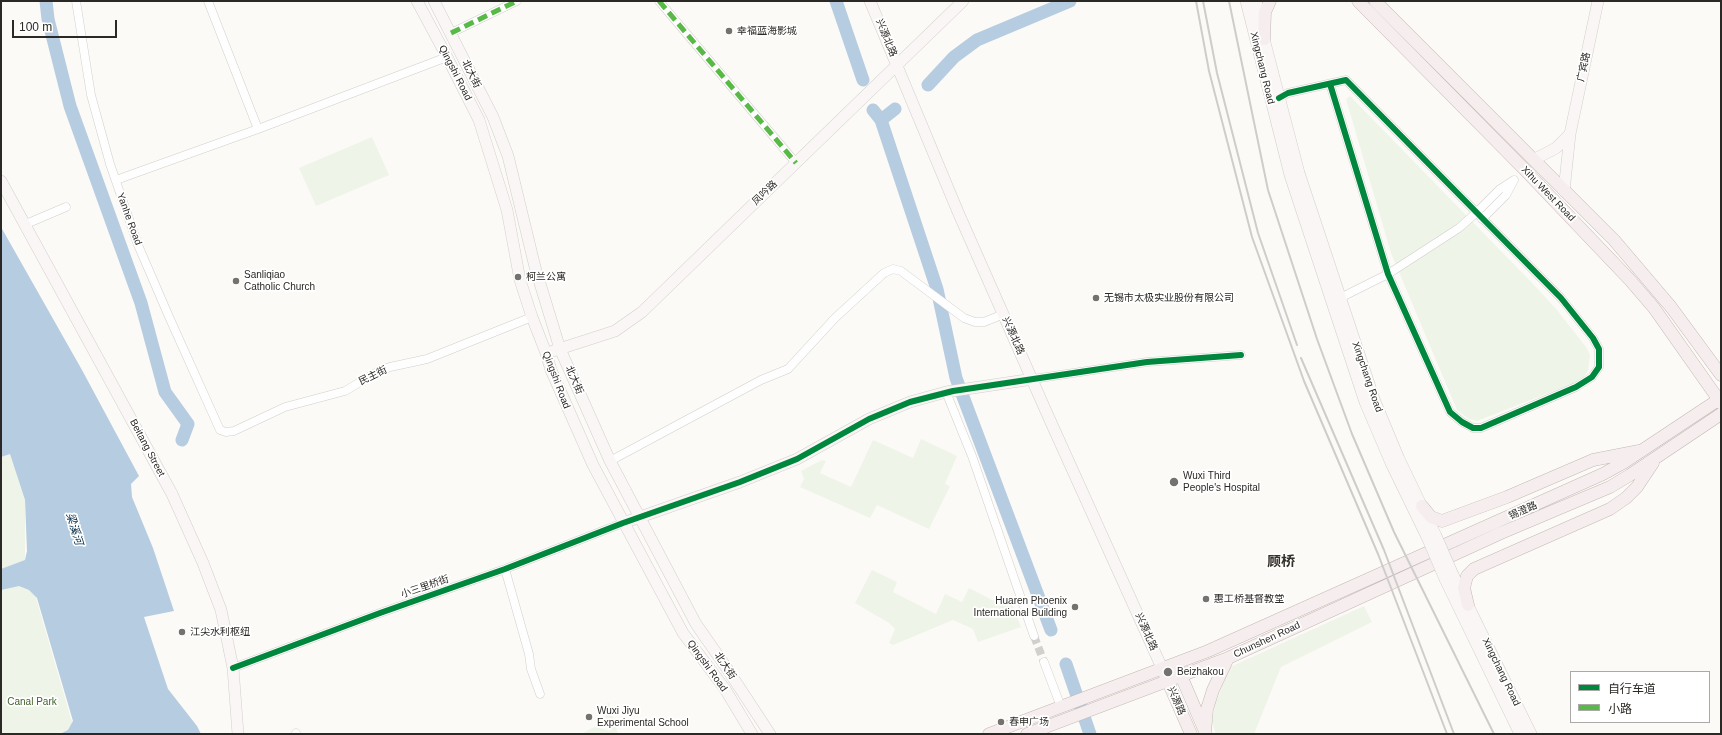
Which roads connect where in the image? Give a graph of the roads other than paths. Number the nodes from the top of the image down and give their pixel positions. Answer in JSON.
{"nodes":[{"id":1,"x":76,"y":1,"type":"edge"},
{"id":2,"x":208,"y":1,"type":"edge"},
{"id":3,"x":417,"y":1,"type":"edge"},
{"id":4,"x":434,"y":1,"type":"edge"},
{"id":5,"x":517,"y":1,"type":"edge"},
{"id":6,"x":659,"y":1,"type":"edge"},
{"id":7,"x":870,"y":1,"type":"edge"},
{"id":8,"x":963,"y":1,"type":"edge"},
{"id":9,"x":1246,"y":1,"type":"edge"},
{"id":10,"x":1256,"y":1,"type":"edge"},
{"id":11,"x":1270,"y":1,"type":"edge"},
{"id":12,"x":1358,"y":1,"type":"edge"},
{"id":13,"x":1375,"y":1,"type":"edge"},
{"id":14,"x":1598,"y":1,"type":"edge"},
{"id":15,"x":451,"y":33,"type":"junction"},
{"id":16,"x":1264,"y":39,"type":"junction"},
{"id":17,"x":447,"y":57,"type":"junction"},
{"id":18,"x":1435,"y":62,"type":"junction"},
{"id":19,"x":897,"y":66,"type":"junction"},
{"id":20,"x":1426,"y":70,"type":"junction"},
{"id":21,"x":1330,"y":84,"type":"junction"},
{"id":22,"x":1279,"y":98,"type":"junction"},
{"id":23,"x":258,"y":129,"type":"junction"},
{"id":24,"x":1570,"y":134,"type":"junction"},
{"id":25,"x":1533,"y":160,"type":"junction"},
{"id":26,"x":796,"y":163,"type":"junction"},
{"id":27,"x":1524,"y":170,"type":"junction"},
{"id":28,"x":116,"y":180,"type":"junction"},
{"id":29,"x":1,"y":181,"type":"edge"},
{"id":30,"x":1564,"y":191,"type":"junction"},
{"id":31,"x":66,"y":207,"type":"dead end"},
{"id":32,"x":1479,"y":216,"type":"junction"},
{"id":33,"x":26,"y":224,"type":"junction"},
{"id":34,"x":1388,"y":274,"type":"junction"},
{"id":35,"x":1340,"y":298,"type":"junction"},
{"id":36,"x":1004,"y":314,"type":"junction"},
{"id":37,"x":532,"y":317,"type":"junction"},
{"id":38,"x":560,"y":349,"type":"junction"},
{"id":39,"x":546,"y":353,"type":"junction"},
{"id":40,"x":1241,"y":355,"type":"dead end"},
{"id":41,"x":1721,"y":375,"type":"edge"},
{"id":42,"x":1033,"y":379,"type":"junction"},
{"id":43,"x":950,"y":391,"type":"junction"},
{"id":44,"x":1720,"y":400,"type":"edge"},
{"id":45,"x":1721,"y":414,"type":"edge"},
{"id":46,"x":217,"y":427,"type":"joint"},
{"id":47,"x":1642,"y":451,"type":"junction"},
{"id":48,"x":1658,"y":456,"type":"junction"},
{"id":49,"x":610,"y":461,"type":"junction"},
{"id":50,"x":1422,"y":506,"type":"junction"},
{"id":51,"x":638,"y":517,"type":"junction"},
{"id":52,"x":623,"y":523,"type":"junction"},
{"id":53,"x":1501,"y":533,"type":"joint"},
{"id":54,"x":1432,"y":538,"type":"junction"},
{"id":55,"x":505,"y":569,"type":"junction"},
{"id":56,"x":1449,"y":577,"type":"junction"},
{"id":57,"x":1314,"y":604,"type":"joint"},
{"id":58,"x":1468,"y":605,"type":"junction"},
{"id":59,"x":1034,"y":636,"type":"tunnel mouth"},
{"id":60,"x":1228,"y":658,"type":"junction"},
{"id":61,"x":1044,"y":662,"type":"tunnel mouth"},
{"id":62,"x":1175,"y":663,"type":"junction"},
{"id":63,"x":233,"y":668,"type":"junction"},
{"id":64,"x":1162,"y":668,"type":"junction"},
{"id":65,"x":1182,"y":676,"type":"junction"},
{"id":66,"x":1168,"y":682,"type":"junction"},
{"id":67,"x":540,"y":694,"type":"dead end"},
{"id":68,"x":1066,"y":705,"type":"junction"},
{"id":69,"x":1205,"y":733,"type":"edge"},
{"id":70,"x":238,"y":734,"type":"edge"},
{"id":71,"x":752,"y":734,"type":"edge"},
{"id":72,"x":770,"y":734,"type":"edge"},
{"id":73,"x":989,"y":734,"type":"edge"},
{"id":74,"x":1027,"y":734,"type":"edge"},
{"id":75,"x":1191,"y":734,"type":"edge"},
{"id":76,"x":1520,"y":734,"type":"edge"},
{"id":77,"x":1531,"y":734,"type":"edge"}],
"edges":[{"from":1,"to":28,"type":"street","name":"Yanhe Road"},
{"from":2,"to":23,"type":"street"},
{"from":3,"to":17,"type":"main road","name":"Qingshi Road"},
{"from":4,"to":15,"type":"main road","name":"北大街"},
{"from":5,"to":15,"type":"street"},
{"from":6,"to":26,"type":"street"},
{"from":7,"to":19,"type":"main road","name":"兴源北路"},
{"from":8,"to":19,"type":"main road","name":"凤吟路"},
{"from":9,"to":54,"type":"main road","name":"Xingchang Road"},
{"from":10,"to":16,"type":"main road","name":"Xingchang Road"},
{"from":11,"to":16,"type":"main road"},
{"from":12,"to":20,"type":"main road","name":"Xihu West Road"},
{"from":13,"to":18,"type":"main road","name":"Xihu West Road"},
{"from":14,"to":24,"type":"main road","name":"广宾路"},
{"from":15,"to":38,"type":"main road","name":"北大街"},
{"from":16,"to":22,"type":"main road","name":"Xingchang Road"},
{"from":17,"to":23,"type":"street"},
{"from":17,"to":37,"type":"main road","name":"Qingshi Road"},
{"from":18,"to":20,"type":"main road"},
{"from":18,"to":25,"type":"main road","name":"Xihu West Road"},
{"from":19,"to":26,"type":"main road","name":"凤吟路"},
{"from":19,"to":36,"type":"main road","name":"兴源北路"},
{"from":20,"to":27,"type":"main road","name":"Xihu West Road"},
{"from":21,"to":22,"type":"street"},
{"from":21,"to":32,"type":"street"},
{"from":21,"to":34,"type":"street"},
{"from":22,"to":35,"type":"main road","name":"Xingchang Road"},
{"from":23,"to":28,"type":"street"},
{"from":24,"to":25,"type":"main road"},
{"from":24,"to":30,"type":"main road","name":"广宾路"},
{"from":25,"to":30,"type":"main road","name":"Xihu West Road"},
{"from":26,"to":38,"type":"main road","name":"凤吟路"},
{"from":27,"to":32,"type":"street"},
{"from":27,"to":44,"type":"main road","name":"Xihu West Road"},
{"from":28,"to":46,"type":"street","name":"Yanhe Road"},
{"from":29,"to":33,"type":"main road","name":"Beitang Street"},
{"from":30,"to":41,"type":"main road","name":"Xihu West Road"},
{"from":31,"to":33,"type":"street"},
{"from":32,"to":34,"type":"street"},
{"from":32,"to":34,"type":"street"},
{"from":33,"to":63,"type":"main road","name":"Beitang Street"},
{"from":34,"to":35,"type":"street"},
{"from":35,"to":50,"type":"main road","name":"Xingchang Road"},
{"from":36,"to":42,"type":"main road","name":"兴源北路"},
{"from":36,"to":49,"type":"street"},
{"from":37,"to":39,"type":"main road","name":"Qingshi Road"},
{"from":37,"to":46,"type":"street","name":"民主街"},
{"from":38,"to":39,"type":"main road","name":"凤吟路"},
{"from":38,"to":49,"type":"main road","name":"北大街"},
{"from":39,"to":52,"type":"main road","name":"Qingshi Road"},
{"from":40,"to":42,"type":"street"},
{"from":42,"to":43,"type":"main road"},
{"from":42,"to":64,"type":"main road","name":"兴源北路"},
{"from":43,"to":51,"type":"main road"},
{"from":43,"to":59,"type":"street"},
{"from":44,"to":47,"type":"main road","name":"锡澄路"},
{"from":45,"to":48,"type":"main road","name":"锡澄路"},
{"from":47,"to":50,"type":"main road"},
{"from":47,"to":57,"type":"main road","name":"锡澄路"},
{"from":48,"to":53,"type":"main road","name":"锡澄路"},
{"from":48,"to":58,"type":"main road"},
{"from":49,"to":51,"type":"main road","name":"北大街"},
{"from":50,"to":54,"type":"main road","name":"Xingchang Road"},
{"from":51,"to":52,"type":"main road"},
{"from":51,"to":72,"type":"main road","name":"北大街"},
{"from":52,"to":55,"type":"street","name":"小三里桥街"},
{"from":52,"to":71,"type":"main road","name":"Qingshi Road"},
{"from":53,"to":60,"type":"main road","name":"Chunshen Road"},
{"from":54,"to":56,"type":"main road","name":"Xingchang Road","bridge":true},
{"from":55,"to":63,"type":"street","name":"小三里桥街"},
{"from":55,"to":67,"type":"street"},
{"from":56,"to":58,"type":"main road","name":"Xingchang Road"},
{"from":56,"to":76,"type":"main road","name":"Xingchang Road"},
{"from":57,"to":62,"type":"main road","name":"Chunshen Road"},
{"from":58,"to":77,"type":"main road","name":"Xingchang Road"},
{"from":60,"to":65,"type":"main road","name":"Chunshen Road"},
{"from":60,"to":69,"type":"main road"},
{"from":61,"to":68,"type":"street"},
{"from":62,"to":64,"type":"main road","name":"Chunshen Road"},
{"from":62,"to":65,"type":"main road"},
{"from":63,"to":70,"type":"main road","name":"Beitang Street"},
{"from":64,"to":66,"type":"main road","name":"兴源路"},
{"from":64,"to":68,"type":"main road","name":"Chunshen Road"},
{"from":65,"to":66,"type":"main road","name":"Chunshen Road"},
{"from":65,"to":69,"type":"main road"},
{"from":66,"to":74,"type":"main road","name":"Chunshen Road"},
{"from":66,"to":75,"type":"main road","name":"兴源路"},
{"from":68,"to":73,"type":"main road","name":"Chunshen Road"}]}
